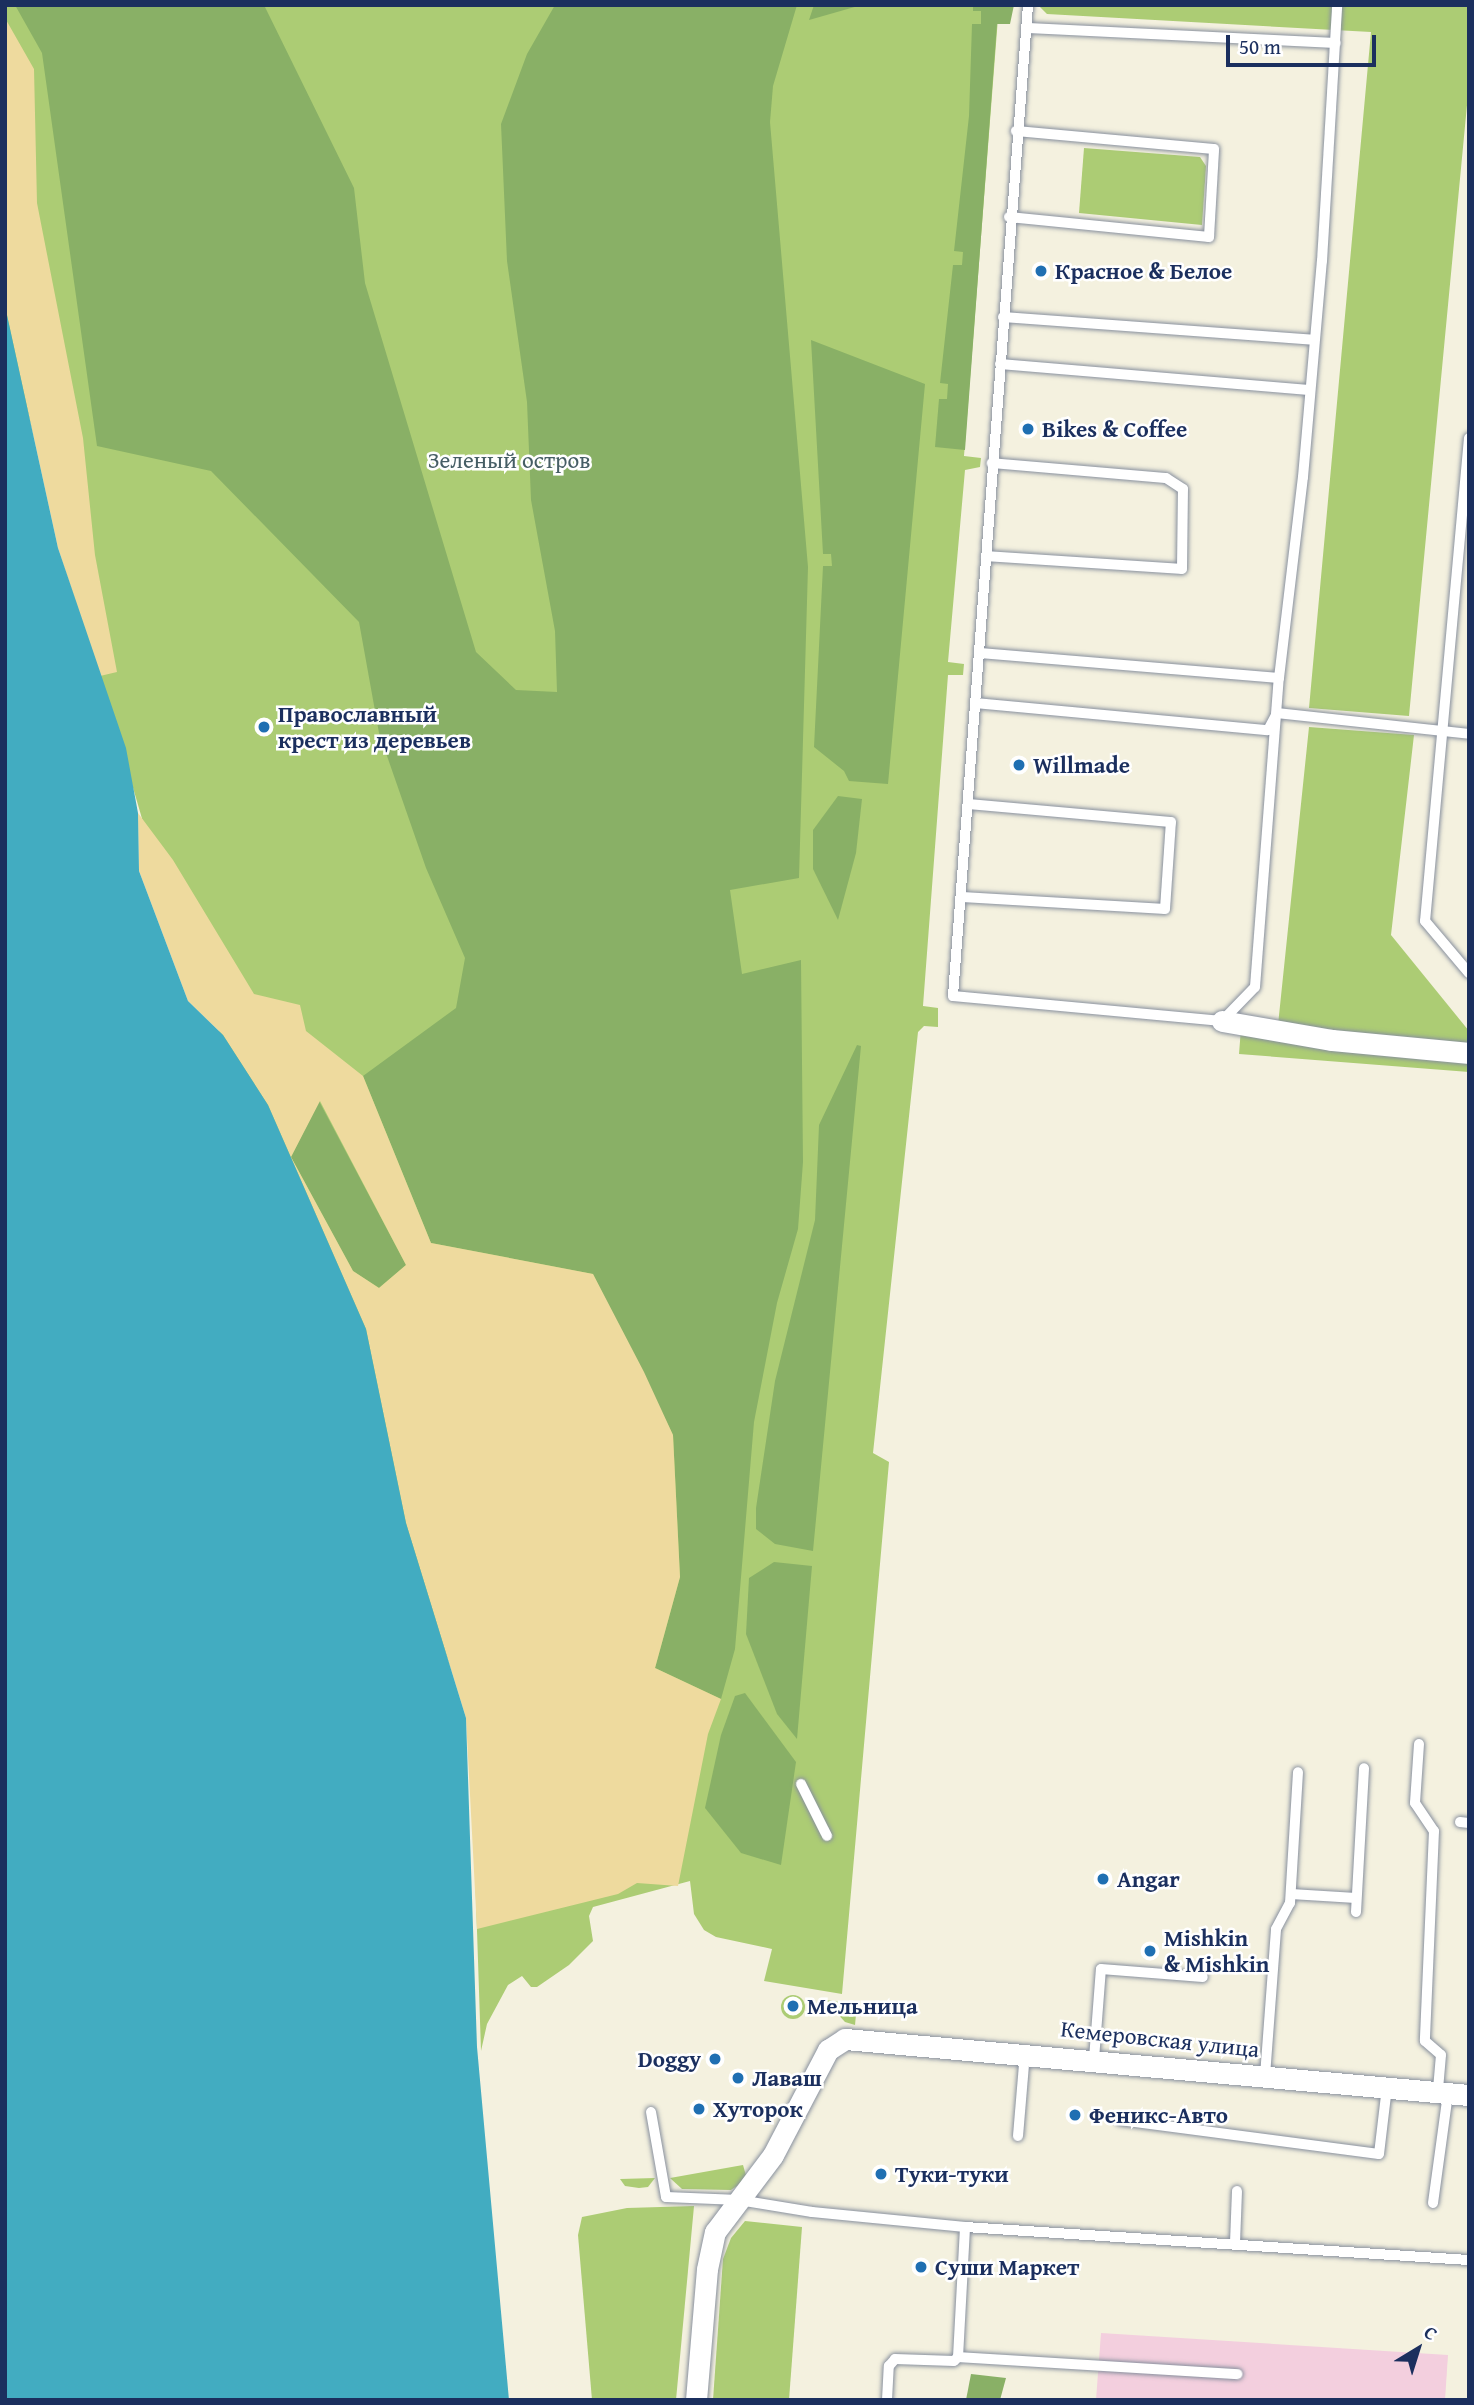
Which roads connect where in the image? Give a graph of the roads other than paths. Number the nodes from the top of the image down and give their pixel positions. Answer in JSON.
{"nodes":[{"id":1,"x":1028,"y":5,"type":"edge"},
{"id":2,"x":1337,"y":5,"type":"edge"},
{"id":3,"x":1028,"y":28,"type":"junction"},
{"id":4,"x":1336,"y":43,"type":"junction"},
{"id":5,"x":1016,"y":131,"type":"junction"},
{"id":6,"x":1009,"y":217,"type":"junction"},
{"id":7,"x":1003,"y":317,"type":"junction"},
{"id":8,"x":1313,"y":340,"type":"junction"},
{"id":9,"x":1000,"y":365,"type":"junction"},
{"id":10,"x":1309,"y":390,"type":"junction"},
{"id":11,"x":1469,"y":438,"type":"edge"},
{"id":12,"x":992,"y":463,"type":"junction"},
{"id":13,"x":986,"y":556,"type":"junction"},
{"id":14,"x":980,"y":653,"type":"junction"},
{"id":15,"x":1279,"y":678,"type":"junction"},
{"id":16,"x":975,"y":703,"type":"junction"},
{"id":17,"x":1277,"y":713,"type":"junction"},
{"id":18,"x":1440,"y":730,"type":"junction"},
{"id":19,"x":1469,"y":734,"type":"edge"},
{"id":20,"x":968,"y":804,"type":"junction"},
{"id":21,"x":963,"y":897,"type":"junction"},
{"id":22,"x":1469,"y":973,"type":"edge"},
{"id":23,"x":1222,"y":1021,"type":"junction"},
{"id":24,"x":1469,"y":1053,"type":"edge"},
{"id":25,"x":1419,"y":1744,"type":"dead end"},
{"id":26,"x":1364,"y":1768,"type":"dead end"},
{"id":27,"x":1298,"y":1772,"type":"dead end"},
{"id":28,"x":801,"y":1784,"type":"dead end"},
{"id":29,"x":827,"y":1836,"type":"dead end"},
{"id":30,"x":1291,"y":1894,"type":"junction"},
{"id":31,"x":1356,"y":1898,"type":"junction"},
{"id":32,"x":1356,"y":1912,"type":"dead end"},
{"id":33,"x":1203,"y":1977,"type":"dead end"},
{"id":34,"x":1025,"y":2052,"type":"junction"},
{"id":35,"x":1094,"y":2059,"type":"junction"},
{"id":36,"x":1265,"y":2076,"type":"junction"},
{"id":37,"x":1387,"y":2087,"type":"junction"},
{"id":38,"x":1452,"y":2094,"type":"edge"},
{"id":39,"x":651,"y":2112,"type":"dead end"},
{"id":40,"x":1120,"y":2120,"type":"dead end"},
{"id":41,"x":1018,"y":2136,"type":"dead end"},
{"id":42,"x":1237,"y":2191,"type":"dead end"},
{"id":43,"x":739,"y":2200,"type":"junction"},
{"id":44,"x":1433,"y":2203,"type":"dead end"},
{"id":45,"x":965,"y":2227,"type":"junction"},
{"id":46,"x":1235,"y":2243,"type":"junction"},
{"id":47,"x":1469,"y":2260,"type":"edge"},
{"id":48,"x":958,"y":2357,"type":"junction"},
{"id":49,"x":1237,"y":2374,"type":"dead end"},
{"id":50,"x":696,"y":2400,"type":"edge"},
{"id":51,"x":887,"y":2400,"type":"edge"}],
"edges":[{"from":1,"to":3,"type":"lane"},
{"from":2,"to":4,"type":"lane"},
{"from":3,"to":4,"type":"lane"},
{"from":3,"to":5,"type":"lane"},
{"from":4,"to":8,"type":"lane"},
{"from":5,"to":6,"type":"lane"},
{"from":5,"to":6,"type":"lane"},
{"from":6,"to":7,"type":"lane"},
{"from":7,"to":8,"type":"lane"},
{"from":7,"to":9,"type":"lane"},
{"from":8,"to":10,"type":"lane"},
{"from":9,"to":10,"type":"lane"},
{"from":9,"to":12,"type":"lane"},
{"from":10,"to":15,"type":"lane"},
{"from":11,"to":18,"type":"lane"},
{"from":12,"to":13,"type":"lane"},
{"from":12,"to":13,"type":"lane"},
{"from":13,"to":14,"type":"lane"},
{"from":14,"to":15,"type":"lane"},
{"from":14,"to":16,"type":"lane"},
{"from":15,"to":17,"type":"lane"},
{"from":16,"to":17,"type":"lane"},
{"from":16,"to":20,"type":"lane"},
{"from":17,"to":18,"type":"lane"},
{"from":17,"to":23,"type":"lane"},
{"from":18,"to":19,"type":"lane"},
{"from":18,"to":22,"type":"lane"},
{"from":20,"to":21,"type":"lane"},
{"from":20,"to":21,"type":"lane"},
{"from":21,"to":23,"type":"lane"},
{"from":23,"to":24,"type":"street"},
{"from":25,"to":38,"type":"lane"},
{"from":26,"to":31,"type":"lane"},
{"from":27,"to":30,"type":"lane"},
{"from":28,"to":29,"type":"lane"},
{"from":30,"to":31,"type":"lane"},
{"from":30,"to":36,"type":"lane"},
{"from":31,"to":32,"type":"lane"},
{"from":33,"to":35,"type":"lane"},
{"from":34,"to":35,"type":"street","name":"Кемеровская улица"},
{"from":34,"to":41,"type":"lane"},
{"from":34,"to":43,"type":"street","name":"Кемеровская улица"},
{"from":35,"to":36,"type":"street","name":"Кемеровская улица"},
{"from":36,"to":37,"type":"street","name":"Кемеровская улица"},
{"from":37,"to":38,"type":"street","name":"Кемеровская улица"},
{"from":37,"to":40,"type":"lane"},
{"from":38,"to":44,"type":"lane"},
{"from":39,"to":43,"type":"lane"},
{"from":42,"to":46,"type":"lane"},
{"from":43,"to":45,"type":"lane"},
{"from":43,"to":50,"type":"street"},
{"from":45,"to":46,"type":"lane"},
{"from":45,"to":48,"type":"lane"},
{"from":46,"to":47,"type":"lane"},
{"from":48,"to":49,"type":"lane"},
{"from":48,"to":51,"type":"lane"}]}
